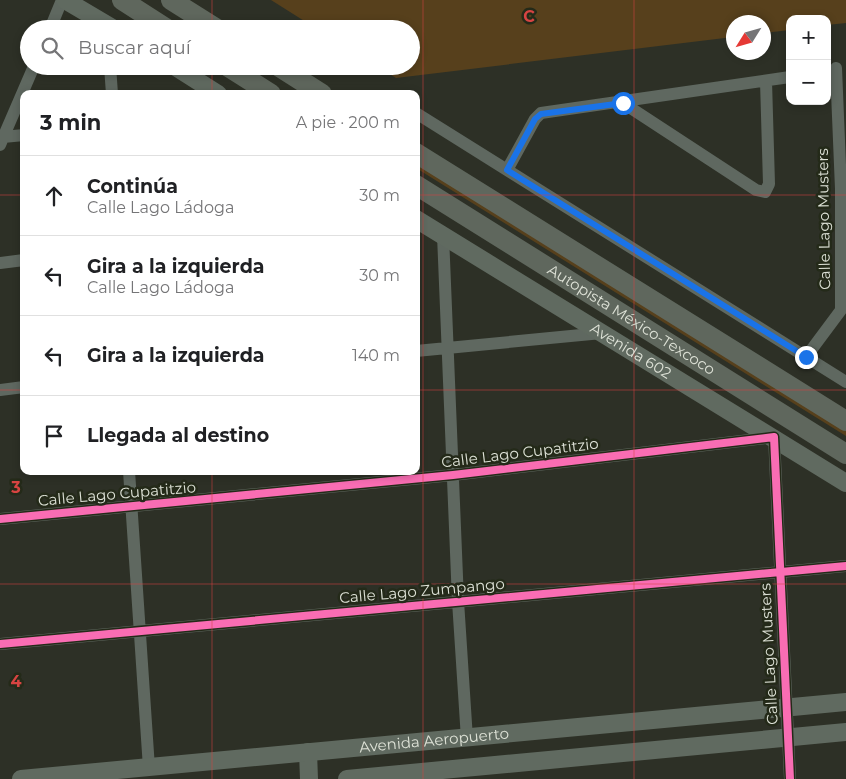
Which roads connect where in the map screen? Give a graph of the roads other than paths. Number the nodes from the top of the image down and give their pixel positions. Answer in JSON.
{"nodes":[{"id":1,"x":63,"y":0,"type":"edge"},
{"id":2,"x":122,"y":0,"type":"edge"},
{"id":3,"x":171,"y":0,"type":"edge"},
{"id":4,"x":54,"y":20,"type":"edge"},
{"id":5,"x":97,"y":20,"type":"edge"},
{"id":6,"x":153,"y":20,"type":"edge"},
{"id":7,"x":203,"y":20,"type":"edge"},
{"id":8,"x":836,"y":68,"type":"edge"},
{"id":9,"x":30,"y":75,"type":"edge"},
{"id":10,"x":111,"y":75,"type":"edge"},
{"id":11,"x":188,"y":75,"type":"edge"},
{"id":12,"x":241,"y":75,"type":"edge"},
{"id":13,"x":292,"y":75,"type":"edge"},
{"id":14,"x":786,"y":78,"type":"edge"},
{"id":15,"x":766,"y":81,"type":"junction"},
{"id":16,"x":24,"y":90,"type":"edge"},
{"id":17,"x":112,"y":90,"type":"edge"},
{"id":18,"x":212,"y":90,"type":"edge"},
{"id":19,"x":265,"y":90,"type":"edge"},
{"id":20,"x":316,"y":90,"type":"edge"},
{"id":21,"x":20,"y":99,"type":"edge"},
{"id":22,"x":623,"y":103,"type":"junction"},
{"id":23,"x":420,"y":116,"type":"edge"},
{"id":24,"x":20,"y":135,"type":"edge"},
{"id":25,"x":2,"y":141,"type":"edge"},
{"id":26,"x":420,"y":155,"type":"edge"},
{"id":27,"x":507,"y":170,"type":"junction"},
{"id":28,"x":420,"y":188,"type":"edge"},
{"id":29,"x":844,"y":188,"type":"edge"},
{"id":30,"x":426,"y":227,"type":"edge"},
{"id":31,"x":20,"y":260,"type":"edge"},
{"id":32,"x":0,"y":263,"type":"edge"},
{"id":33,"x":844,"y":310,"type":"edge"},
{"id":34,"x":602,"y":333,"type":"junction"},
{"id":35,"x":446,"y":348,"type":"junction"},
{"id":36,"x":420,"y":351,"type":"edge"},
{"id":37,"x":806,"y":357,"type":"junction"},
{"id":38,"x":846,"y":382,"type":"edge"},
{"id":39,"x":20,"y":388,"type":"edge"},
{"id":40,"x":0,"y":390,"type":"edge"},
{"id":41,"x":846,"y":421,"type":"edge"},
{"id":42,"x":774,"y":437,"type":"junction"},
{"id":43,"x":846,"y":454,"type":"edge"},
{"id":44,"x":129,"y":475,"type":"edge"},
{"id":45,"x":453,"y":475,"type":"junction"},
{"id":46,"x":846,"y":483,"type":"edge"},
{"id":47,"x":131,"y":507,"type":"junction"},
{"id":48,"x":0,"y":519,"type":"edge"},
{"id":49,"x":846,"y":566,"type":"edge"},
{"id":50,"x":779,"y":572,"type":"junction"},
{"id":51,"x":458,"y":601,"type":"junction"},
{"id":52,"x":140,"y":630,"type":"junction"},
{"id":53,"x":0,"y":644,"type":"edge"},
{"id":54,"x":846,"y":702,"type":"edge"},
{"id":55,"x":785,"y":708,"type":"junction"},
{"id":56,"x":846,"y":732,"type":"edge"},
{"id":57,"x":787,"y":738,"type":"junction"},
{"id":58,"x":467,"y":739,"type":"junction"},
{"id":59,"x":308,"y":752,"type":"junction"},
{"id":60,"x":149,"y":768,"type":"junction"},
{"id":61,"x":467,"y":773,"type":"edge"},
{"id":62,"x":21,"y":779,"type":"edge"},
{"id":63,"x":309,"y":779,"type":"edge"},
{"id":64,"x":347,"y":779,"type":"edge"},
{"id":65,"x":790,"y":779,"type":"edge"}],
"edges":[{"from":1,"to":4,"type":"street"},
{"from":1,"to":5,"type":"main road"},
{"from":2,"to":6,"type":"main road"},
{"from":3,"to":7,"type":"main road"},
{"from":8,"to":29,"type":"street","name":"Calle Lago Musters"},
{"from":9,"to":16,"type":"street"},
{"from":10,"to":17,"type":"street"},
{"from":11,"to":18,"type":"main road"},
{"from":12,"to":19,"type":"main road"},
{"from":13,"to":20,"type":"main road"},
{"from":14,"to":15,"type":"street"},
{"from":15,"to":22,"type":"street"},
{"from":15,"to":22,"type":"street"},
{"from":21,"to":25,"type":"street"},
{"from":22,"to":27,"type":"street"},
{"from":23,"to":27,"type":"street"},
{"from":24,"to":25,"type":"street"},
{"from":26,"to":41,"type":"main road","name":"Autopista México-Texcoco"},
{"from":27,"to":37,"type":"street"},
{"from":28,"to":43,"type":"main road","name":"Autopista México-Texcoco"},
{"from":29,"to":33,"type":"street","name":"Calle Lago Musters"},
{"from":30,"to":34,"type":"main road","name":"Avenida 602"},
{"from":30,"to":35,"type":"street"},
{"from":31,"to":32,"type":"street"},
{"from":33,"to":37,"type":"street","name":"Calle Lago Musters"},
{"from":34,"to":35,"type":"street"},
{"from":34,"to":42,"type":"main road","name":"Avenida 602"},
{"from":35,"to":36,"type":"street"},
{"from":35,"to":45,"type":"street"},
{"from":37,"to":38,"type":"street"},
{"from":39,"to":40,"type":"street"},
{"from":42,"to":45,"type":"street","name":"Calle Lago Cupatitzio"},
{"from":42,"to":46,"type":"main road","name":"Avenida 602"},
{"from":42,"to":50,"type":"street","name":"Calle Lago Musters"},
{"from":44,"to":47,"type":"street"},
{"from":45,"to":47,"type":"street","name":"Calle Lago Cupatitzio"},
{"from":45,"to":51,"type":"street"},
{"from":47,"to":48,"type":"street","name":"Calle Lago Cupatitzio"},
{"from":47,"to":52,"type":"street"},
{"from":49,"to":50,"type":"street","name":"Calle Lago Zumpango"},
{"from":50,"to":51,"type":"street","name":"Calle Lago Zumpango"},
{"from":50,"to":55,"type":"street","name":"Calle Lago Musters"},
{"from":51,"to":52,"type":"street","name":"Calle Lago Zumpango"},
{"from":51,"to":58,"type":"street"},
{"from":52,"to":53,"type":"street","name":"Calle Lago Zumpango"},
{"from":52,"to":60,"type":"street"},
{"from":54,"to":55,"type":"main road","name":"Avenida Aeropuerto"},
{"from":55,"to":57,"type":"street","name":"Calle Lago Musters"},
{"from":55,"to":58,"type":"main road","name":"Avenida Aeropuerto"},
{"from":56,"to":57,"type":"main road","name":"Avenida Aeropuerto"},
{"from":57,"to":61,"type":"main road","name":"Avenida Aeropuerto"},
{"from":57,"to":65,"type":"street","name":"Calle Lago Musters"},
{"from":58,"to":59,"type":"main road","name":"Avenida Aeropuerto"},
{"from":59,"to":60,"type":"main road","name":"Avenida Aeropuerto"},
{"from":59,"to":63,"type":"main road"},
{"from":60,"to":62,"type":"main road","name":"Avenida Aeropuerto"},
{"from":61,"to":64,"type":"main road","name":"Avenida Aeropuerto"}]}
